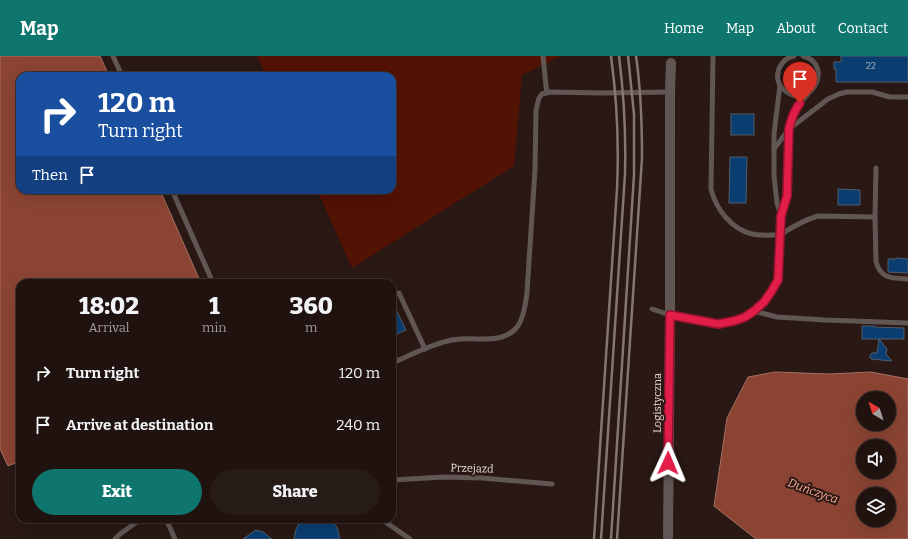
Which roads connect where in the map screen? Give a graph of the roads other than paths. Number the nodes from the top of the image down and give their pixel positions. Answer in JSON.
{"nodes":[{"id":1,"x":113,"y":56,"type":"edge"},
{"id":2,"x":543,"y":56,"type":"edge"},
{"id":3,"x":713,"y":56,"type":"edge"},
{"id":4,"x":794,"y":56,"type":"edge"},
{"id":5,"x":803,"y":56,"type":"edge"},
{"id":6,"x":671,"y":63,"type":"dead end"},
{"id":7,"x":120,"y":72,"type":"edge"},
{"id":8,"x":780,"y":85,"type":"junction"},
{"id":9,"x":547,"y":92,"type":"junction"},
{"id":10,"x":670,"y":92,"type":"junction"},
{"id":11,"x":808,"y":94,"type":"junction"},
{"id":12,"x":908,"y":97,"type":"edge"},
{"id":13,"x":789,"y":129,"type":"junction"},
{"id":14,"x":774,"y":149,"type":"junction"},
{"id":15,"x":876,"y":168,"type":"dead end"},
{"id":16,"x":174,"y":194,"type":"edge"},
{"id":17,"x":781,"y":216,"type":"junction"},
{"id":18,"x":875,"y":217,"type":"junction"},
{"id":19,"x":780,"y":235,"type":"junction"},
{"id":20,"x":211,"y":279,"type":"edge"},
{"id":21,"x":908,"y":279,"type":"edge"},
{"id":22,"x":399,"y":293,"type":"dead end"},
{"id":23,"x":652,"y":309,"type":"dead end"},
{"id":24,"x":754,"y":311,"type":"junction"},
{"id":25,"x":670,"y":315,"type":"junction"},
{"id":26,"x":908,"y":323,"type":"edge"},
{"id":27,"x":425,"y":349,"type":"junction"},
{"id":28,"x":396,"y":361,"type":"edge"},
{"id":29,"x":396,"y":480,"type":"edge"},
{"id":30,"x":552,"y":484,"type":"dead end"},
{"id":31,"x":135,"y":523,"type":"edge"},
{"id":32,"x":168,"y":523,"type":"edge"},
{"id":33,"x":387,"y":523,"type":"edge"},
{"id":34,"x":115,"y":539,"type":"edge"},
{"id":35,"x":175,"y":539,"type":"edge"},
{"id":36,"x":410,"y":539,"type":"edge"},
{"id":37,"x":668,"y":539,"type":"edge"}],
"edges":[{"from":1,"to":7,"type":"lane"},
{"from":2,"to":9,"type":"lane"},
{"from":3,"to":19,"type":"lane"},
{"from":4,"to":8,"type":"lane"},
{"from":5,"to":11,"type":"lane"},
{"from":6,"to":10,"type":"street","name":"Logistyczna"},
{"from":8,"to":11,"type":"lane"},
{"from":8,"to":14,"type":"lane"},
{"from":9,"to":10,"type":"lane"},
{"from":9,"to":27,"type":"lane"},
{"from":10,"to":25,"type":"street","name":"Logistyczna"},
{"from":11,"to":13,"type":"lane"},
{"from":12,"to":13,"type":"lane"},
{"from":13,"to":14,"type":"lane"},
{"from":13,"to":17,"type":"lane"},
{"from":14,"to":17,"type":"lane"},
{"from":15,"to":18,"type":"lane"},
{"from":16,"to":20,"type":"lane"},
{"from":17,"to":19,"type":"lane"},
{"from":18,"to":19,"type":"lane"},
{"from":18,"to":21,"type":"lane"},
{"from":19,"to":24,"type":"lane"},
{"from":22,"to":27,"type":"lane"},
{"from":23,"to":25,"type":"lane"},
{"from":24,"to":25,"type":"lane"},
{"from":24,"to":26,"type":"lane"},
{"from":25,"to":37,"type":"street","name":"Logistyczna"},
{"from":27,"to":28,"type":"lane"},
{"from":29,"to":30,"type":"lane","name":"Przejazd"},
{"from":31,"to":34,"type":"lane"},
{"from":32,"to":35,"type":"lane"},
{"from":33,"to":36,"type":"lane"}]}
